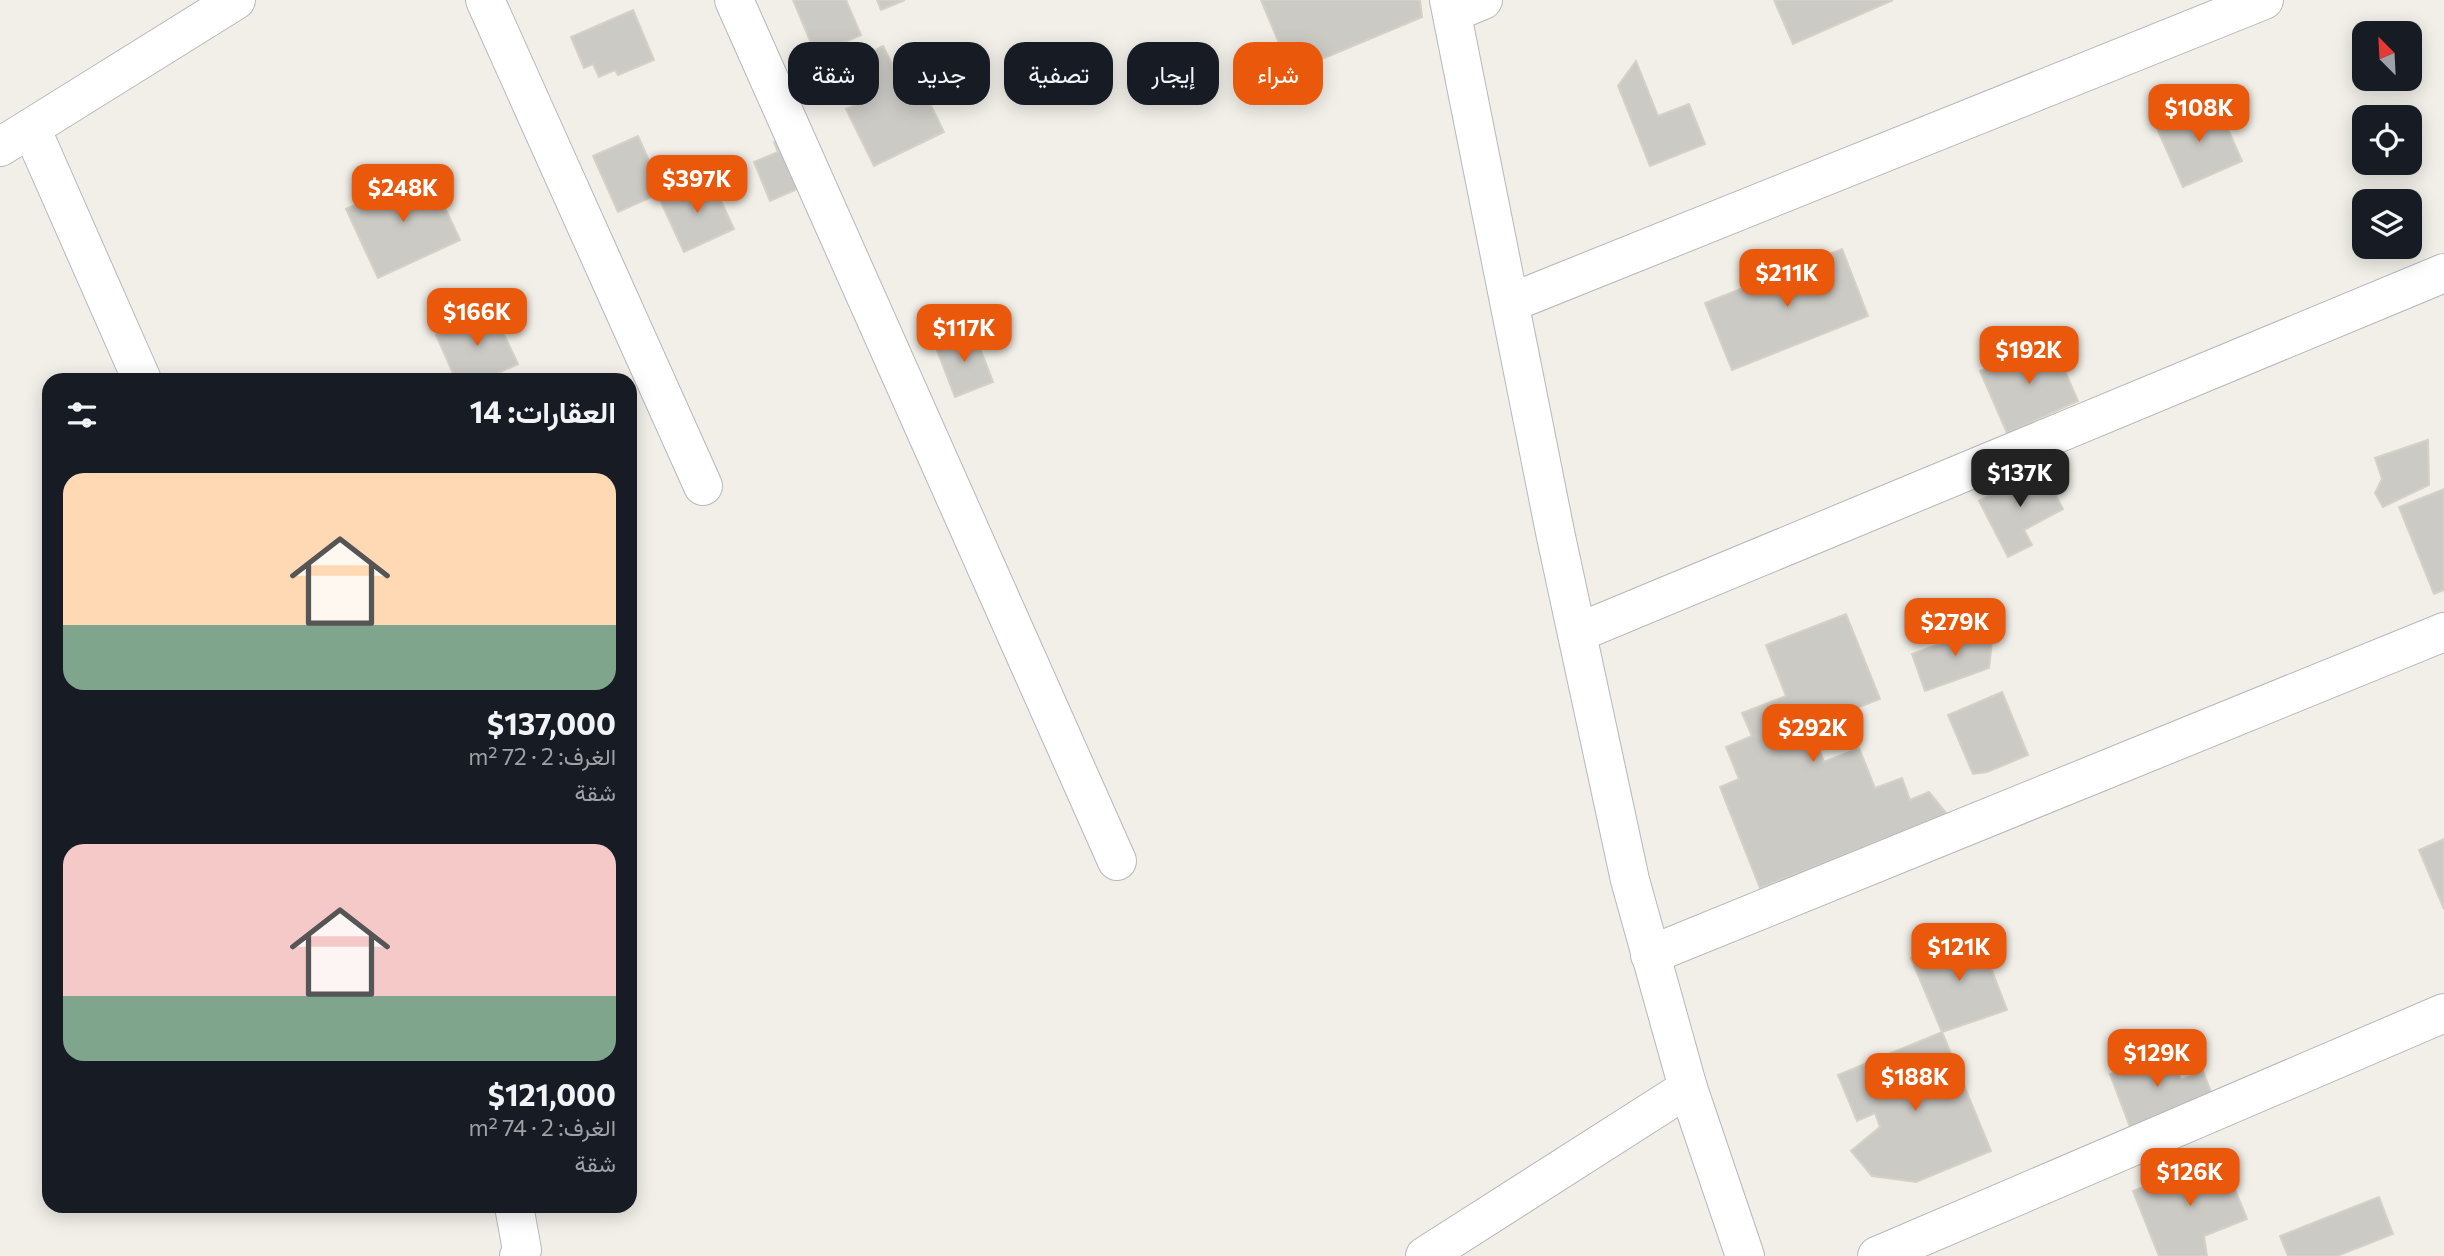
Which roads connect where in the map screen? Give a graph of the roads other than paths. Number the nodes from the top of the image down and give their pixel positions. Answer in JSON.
{"nodes":[{"id":1,"x":236,"y":0,"type":"edge"},
{"id":2,"x":485,"y":0,"type":"edge"},
{"id":3,"x":734,"y":0,"type":"edge"},
{"id":4,"x":2264,"y":0,"type":"edge"},
{"id":5,"x":1461,"y":4,"type":"edge"},
{"id":6,"x":16,"y":138,"type":"edge"},
{"id":7,"x":2444,"y":273,"type":"edge"},
{"id":8,"x":1510,"y":303,"type":"junction"},
{"id":9,"x":138,"y":373,"type":"edge"},
{"id":10,"x":703,"y":486,"type":"dead end"},
{"id":11,"x":2444,"y":632,"type":"edge"},
{"id":12,"x":1577,"y":633,"type":"junction"},
{"id":13,"x":1117,"y":861,"type":"dead end"},
{"id":14,"x":1650,"y":955,"type":"junction"},
{"id":15,"x":2444,"y":1013,"type":"edge"},
{"id":16,"x":1688,"y":1088,"type":"junction"},
{"id":17,"x":515,"y":1213,"type":"edge"},
{"id":18,"x":519,"y":1256,"type":"edge"},
{"id":19,"x":1425,"y":1256,"type":"edge"},
{"id":20,"x":1745,"y":1256,"type":"edge"},
{"id":21,"x":1877,"y":1256,"type":"edge"}],
"edges":[{"from":1,"to":6,"type":"street"},
{"from":2,"to":10,"type":"street"},
{"from":3,"to":13,"type":"street"},
{"from":4,"to":8,"type":"street"},
{"from":5,"to":8,"type":"street"},
{"from":6,"to":9,"type":"street"},
{"from":7,"to":12,"type":"street"},
{"from":8,"to":12,"type":"street"},
{"from":11,"to":14,"type":"street"},
{"from":12,"to":14,"type":"street"},
{"from":14,"to":16,"type":"street"},
{"from":15,"to":21,"type":"street"},
{"from":16,"to":19,"type":"street"},
{"from":16,"to":20,"type":"street"},
{"from":17,"to":18,"type":"street"}]}
